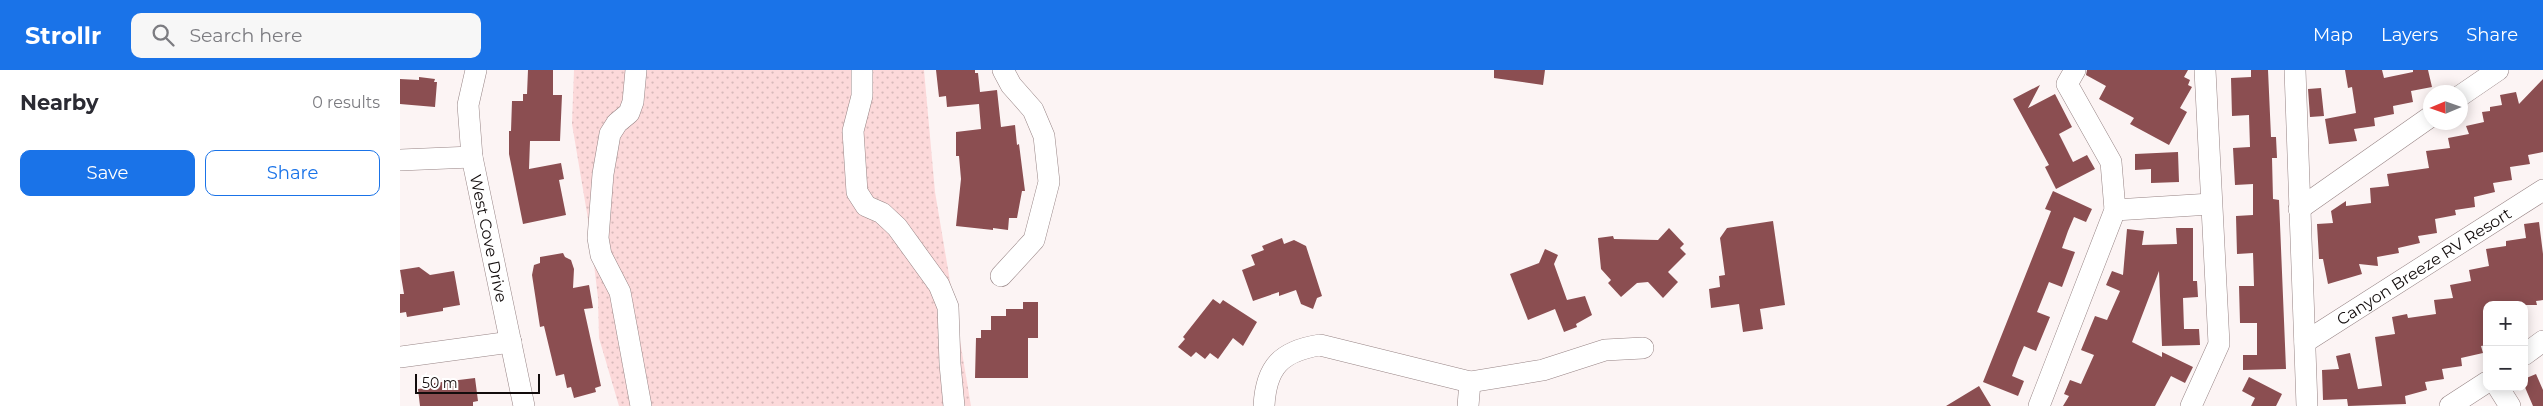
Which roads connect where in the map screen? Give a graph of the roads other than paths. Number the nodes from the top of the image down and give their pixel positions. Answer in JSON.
{"nodes":[{"id":1,"x":476,"y":70,"type":"edge"},
{"id":2,"x":636,"y":70,"type":"edge"},
{"id":3,"x":862,"y":70,"type":"edge"},
{"id":4,"x":1003,"y":70,"type":"edge"},
{"id":5,"x":2075,"y":70,"type":"edge"},
{"id":6,"x":2205,"y":70,"type":"edge"},
{"id":7,"x":2294,"y":70,"type":"edge"},
{"id":8,"x":2498,"y":70,"type":"edge"},
{"id":9,"x":2468,"y":91,"type":"edge"},
{"id":10,"x":2423,"y":122,"type":"edge"},
{"id":11,"x":472,"y":157,"type":"junction"},
{"id":12,"x":400,"y":160,"type":"edge"},
{"id":13,"x":2543,"y":190,"type":"edge"},
{"id":14,"x":2211,"y":204,"type":"junction"},
{"id":15,"x":2299,"y":209,"type":"junction"},
{"id":16,"x":2115,"y":210,"type":"junction"},
{"id":17,"x":1001,"y":276,"type":"dead end"},
{"id":18,"x":2543,"y":341,"type":"edge"},
{"id":19,"x":511,"y":342,"type":"junction"},
{"id":20,"x":2305,"y":342,"type":"junction"},
{"id":21,"x":1643,"y":348,"type":"dead end"},
{"id":22,"x":2528,"y":352,"type":"edge"},
{"id":23,"x":400,"y":357,"type":"edge"},
{"id":24,"x":1470,"y":382,"type":"junction"},
{"id":25,"x":2483,"y":385,"type":"edge"},
{"id":26,"x":2501,"y":391,"type":"edge"},
{"id":27,"x":524,"y":406,"type":"edge"},
{"id":28,"x":641,"y":406,"type":"edge"},
{"id":29,"x":954,"y":406,"type":"edge"},
{"id":30,"x":1264,"y":406,"type":"edge"},
{"id":31,"x":1468,"y":406,"type":"edge"},
{"id":32,"x":2038,"y":406,"type":"edge"},
{"id":33,"x":2191,"y":406,"type":"edge"},
{"id":34,"x":2307,"y":406,"type":"edge"},
{"id":35,"x":2450,"y":406,"type":"edge"},
{"id":36,"x":2510,"y":406,"type":"edge"}],
"edges":[{"from":1,"to":11,"type":"street","name":"West Cove Drive"},
{"from":2,"to":28,"type":"street"},
{"from":3,"to":29,"type":"street"},
{"from":4,"to":17,"type":"street"},
{"from":5,"to":16,"type":"street"},
{"from":6,"to":14,"type":"street"},
{"from":7,"to":15,"type":"street"},
{"from":8,"to":9,"type":"street"},
{"from":10,"to":15,"type":"street"},
{"from":11,"to":12,"type":"street"},
{"from":11,"to":19,"type":"street","name":"West Cove Drive"},
{"from":13,"to":20,"type":"street","name":"Canyon Breeze RV Resort"},
{"from":14,"to":16,"type":"street"},
{"from":14,"to":33,"type":"street"},
{"from":15,"to":20,"type":"street"},
{"from":16,"to":32,"type":"street"},
{"from":18,"to":22,"type":"street"},
{"from":19,"to":23,"type":"street"},
{"from":19,"to":27,"type":"street","name":"West Cove Drive"},
{"from":20,"to":34,"type":"street"},
{"from":21,"to":24,"type":"street"},
{"from":24,"to":30,"type":"street"},
{"from":24,"to":31,"type":"street"},
{"from":25,"to":35,"type":"street"},
{"from":26,"to":36,"type":"street"}]}
